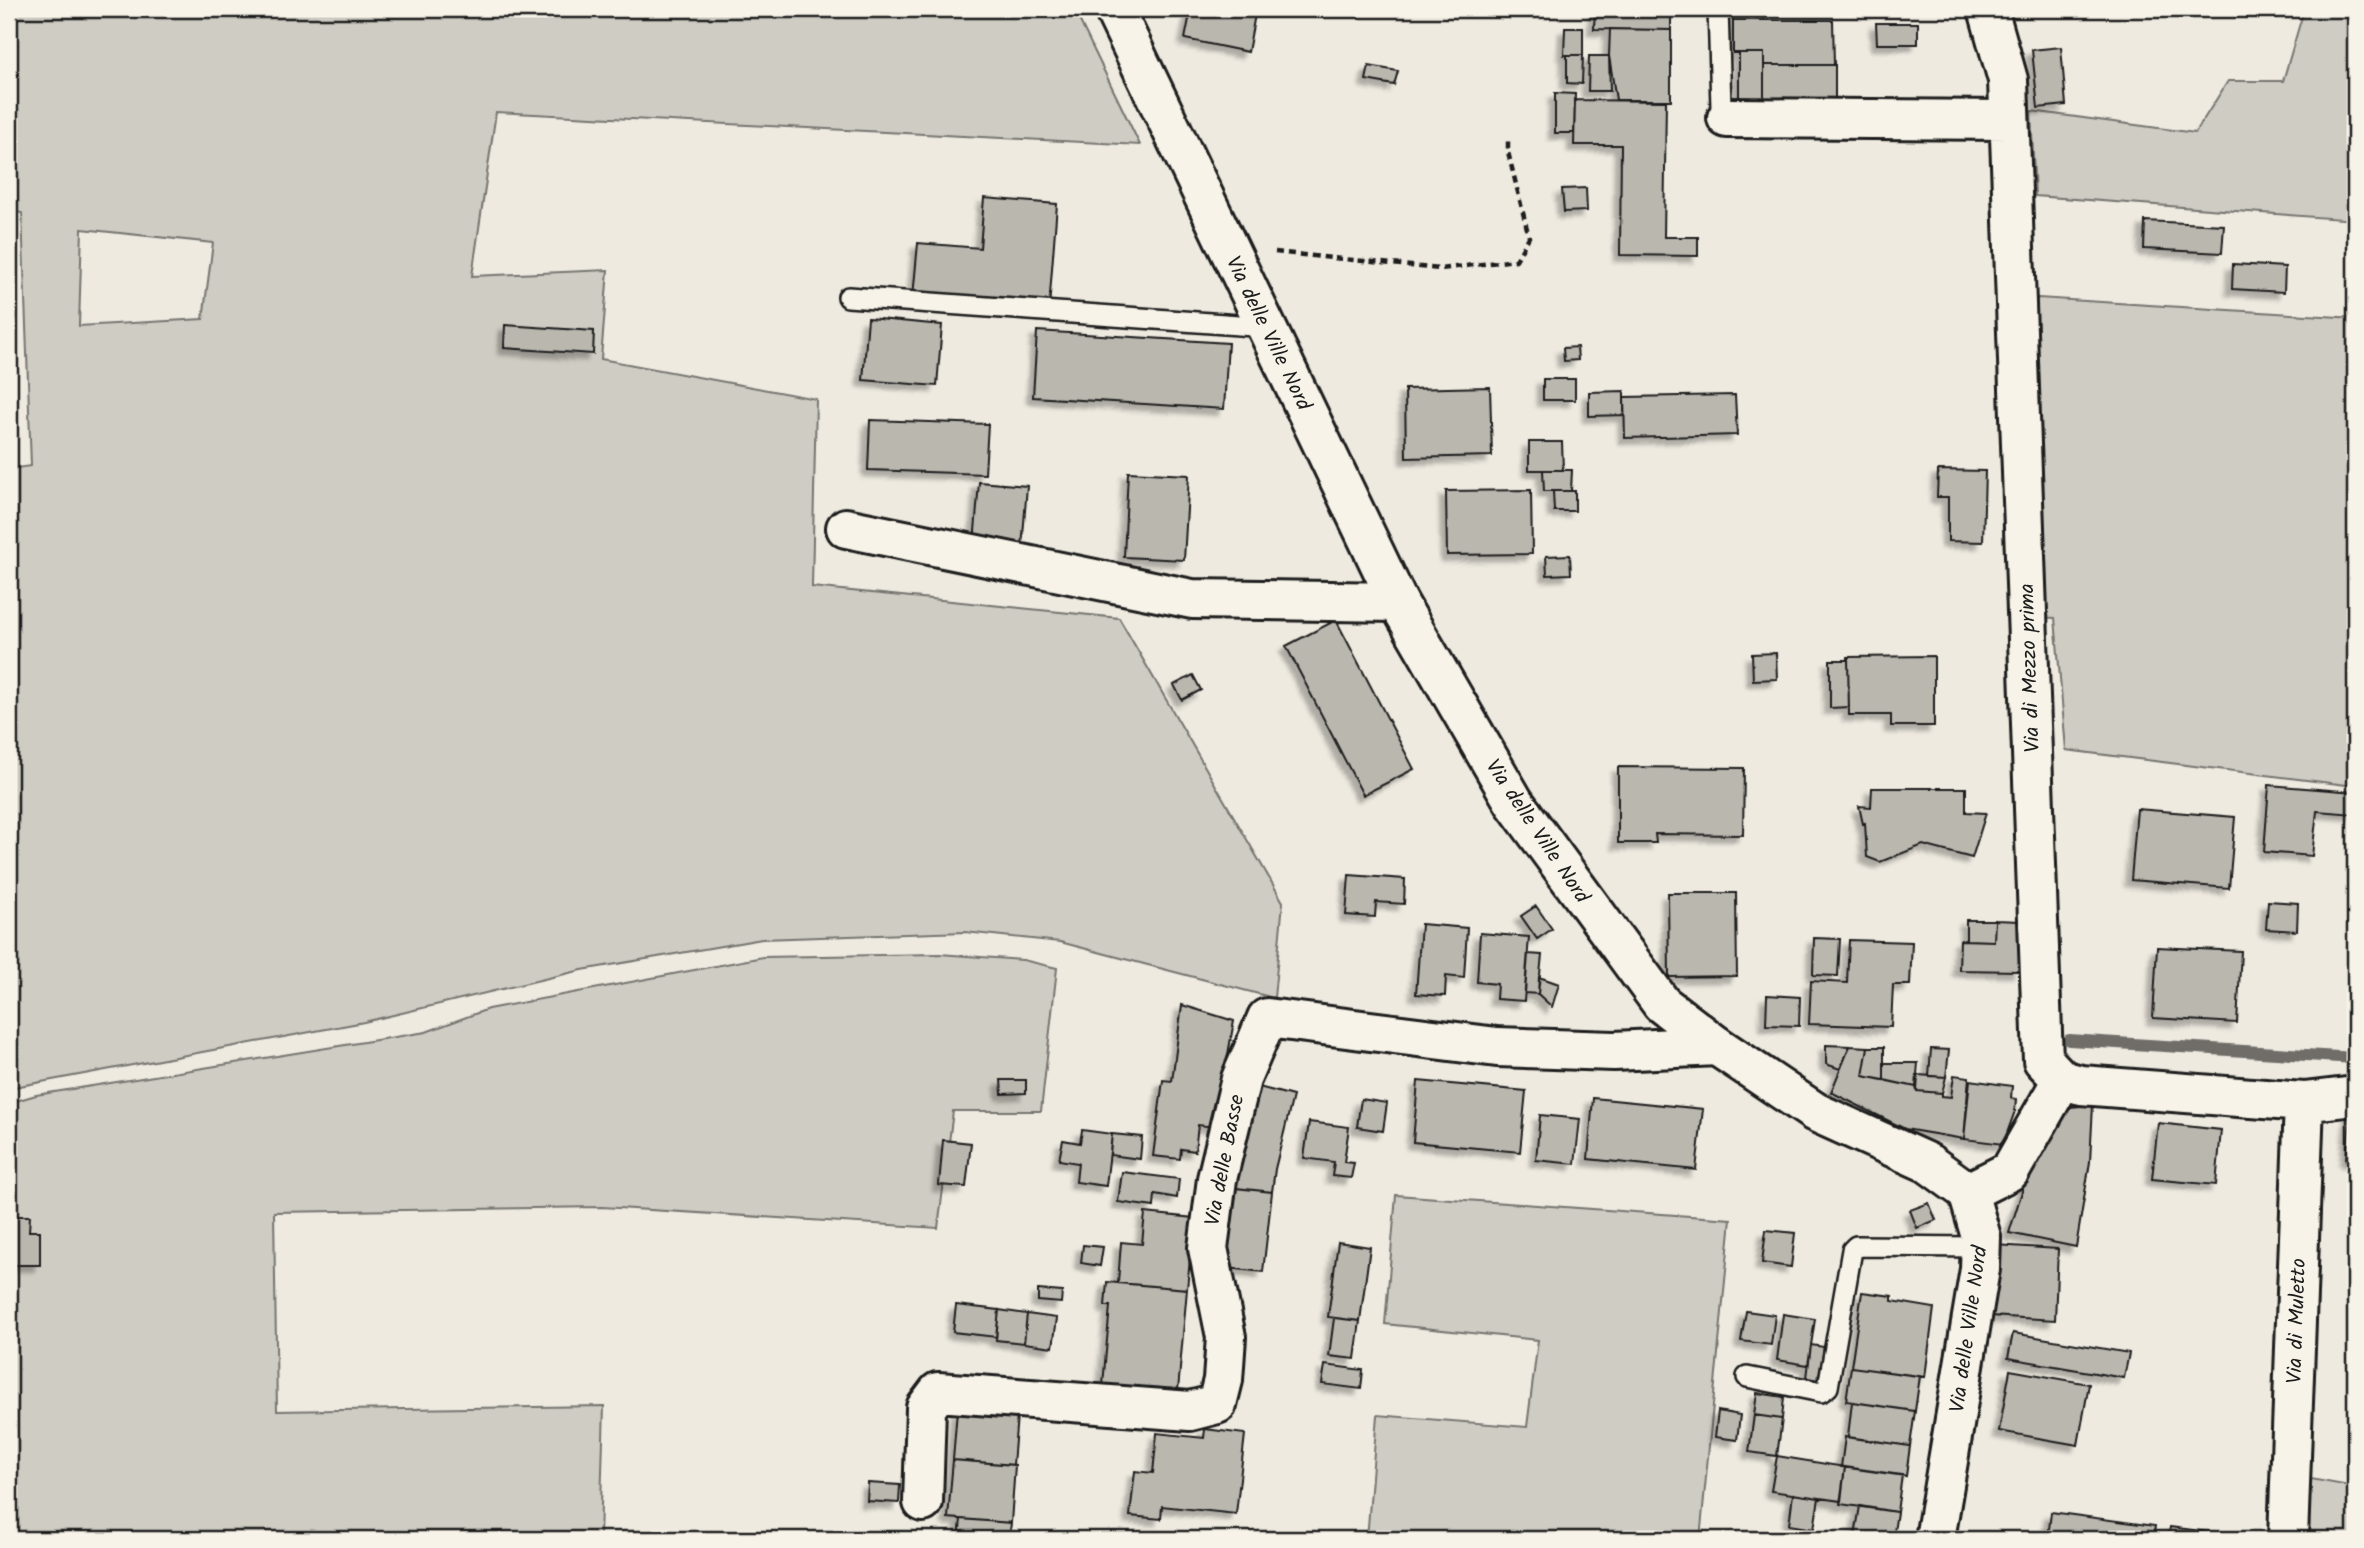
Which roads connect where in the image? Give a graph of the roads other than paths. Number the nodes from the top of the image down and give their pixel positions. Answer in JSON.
{"nodes":[{"id":1,"x":1114,"y":9,"type":"edge"},
{"id":2,"x":1718,"y":9,"type":"edge"},
{"id":3,"x":1988,"y":9,"type":"edge"},
{"id":4,"x":1727,"y":118,"type":"joint"},
{"id":5,"x":2009,"y":120,"type":"junction"},
{"id":6,"x":848,"y":297,"type":"dead end"},
{"id":7,"x":1266,"y":327,"type":"junction"},
{"id":8,"x":846,"y":528,"type":"dead end"},
{"id":9,"x":1398,"y":602,"type":"junction"},
{"id":10,"x":1717,"y":1046,"type":"junction"},
{"id":11,"x":2062,"y":1080,"type":"junction"},
{"id":12,"x":2355,"y":1096,"type":"edge"},
{"id":13,"x":2304,"y":1102,"type":"junction"},
{"id":14,"x":1968,"y":1192,"type":"junction"},
{"id":15,"x":1981,"y":1247,"type":"junction"},
{"id":16,"x":1747,"y":1377,"type":"dead end"},
{"id":17,"x":923,"y":1502,"type":"dead end"},
{"id":18,"x":1935,"y":1539,"type":"edge"},
{"id":19,"x":2288,"y":1539,"type":"edge"}],
"edges":[{"from":1,"to":7,"type":"street","name":"Via delle Ville Nord"},
{"from":2,"to":4,"type":"lane"},
{"from":3,"to":5,"type":"street","name":"Via di Mezzo prima"},
{"from":4,"to":5,"type":"street"},
{"from":5,"to":11,"type":"street","name":"Via di Mezzo prima"},
{"from":6,"to":7,"type":"lane"},
{"from":7,"to":9,"type":"street","name":"Via delle Ville Nord"},
{"from":8,"to":9,"type":"street"},
{"from":9,"to":10,"type":"street","name":"Via delle Ville Nord"},
{"from":10,"to":14,"type":"street","name":"Via delle Ville Nord"},
{"from":10,"to":17,"type":"street","name":"Via delle Basse"},
{"from":11,"to":13,"type":"street"},
{"from":11,"to":14,"type":"street"},
{"from":12,"to":13,"type":"street"},
{"from":13,"to":19,"type":"street","name":"Via di Muletto"},
{"from":14,"to":15,"type":"street","name":"Via delle Ville Nord"},
{"from":15,"to":16,"type":"lane"},
{"from":15,"to":18,"type":"street","name":"Via delle Ville Nord"}]}
